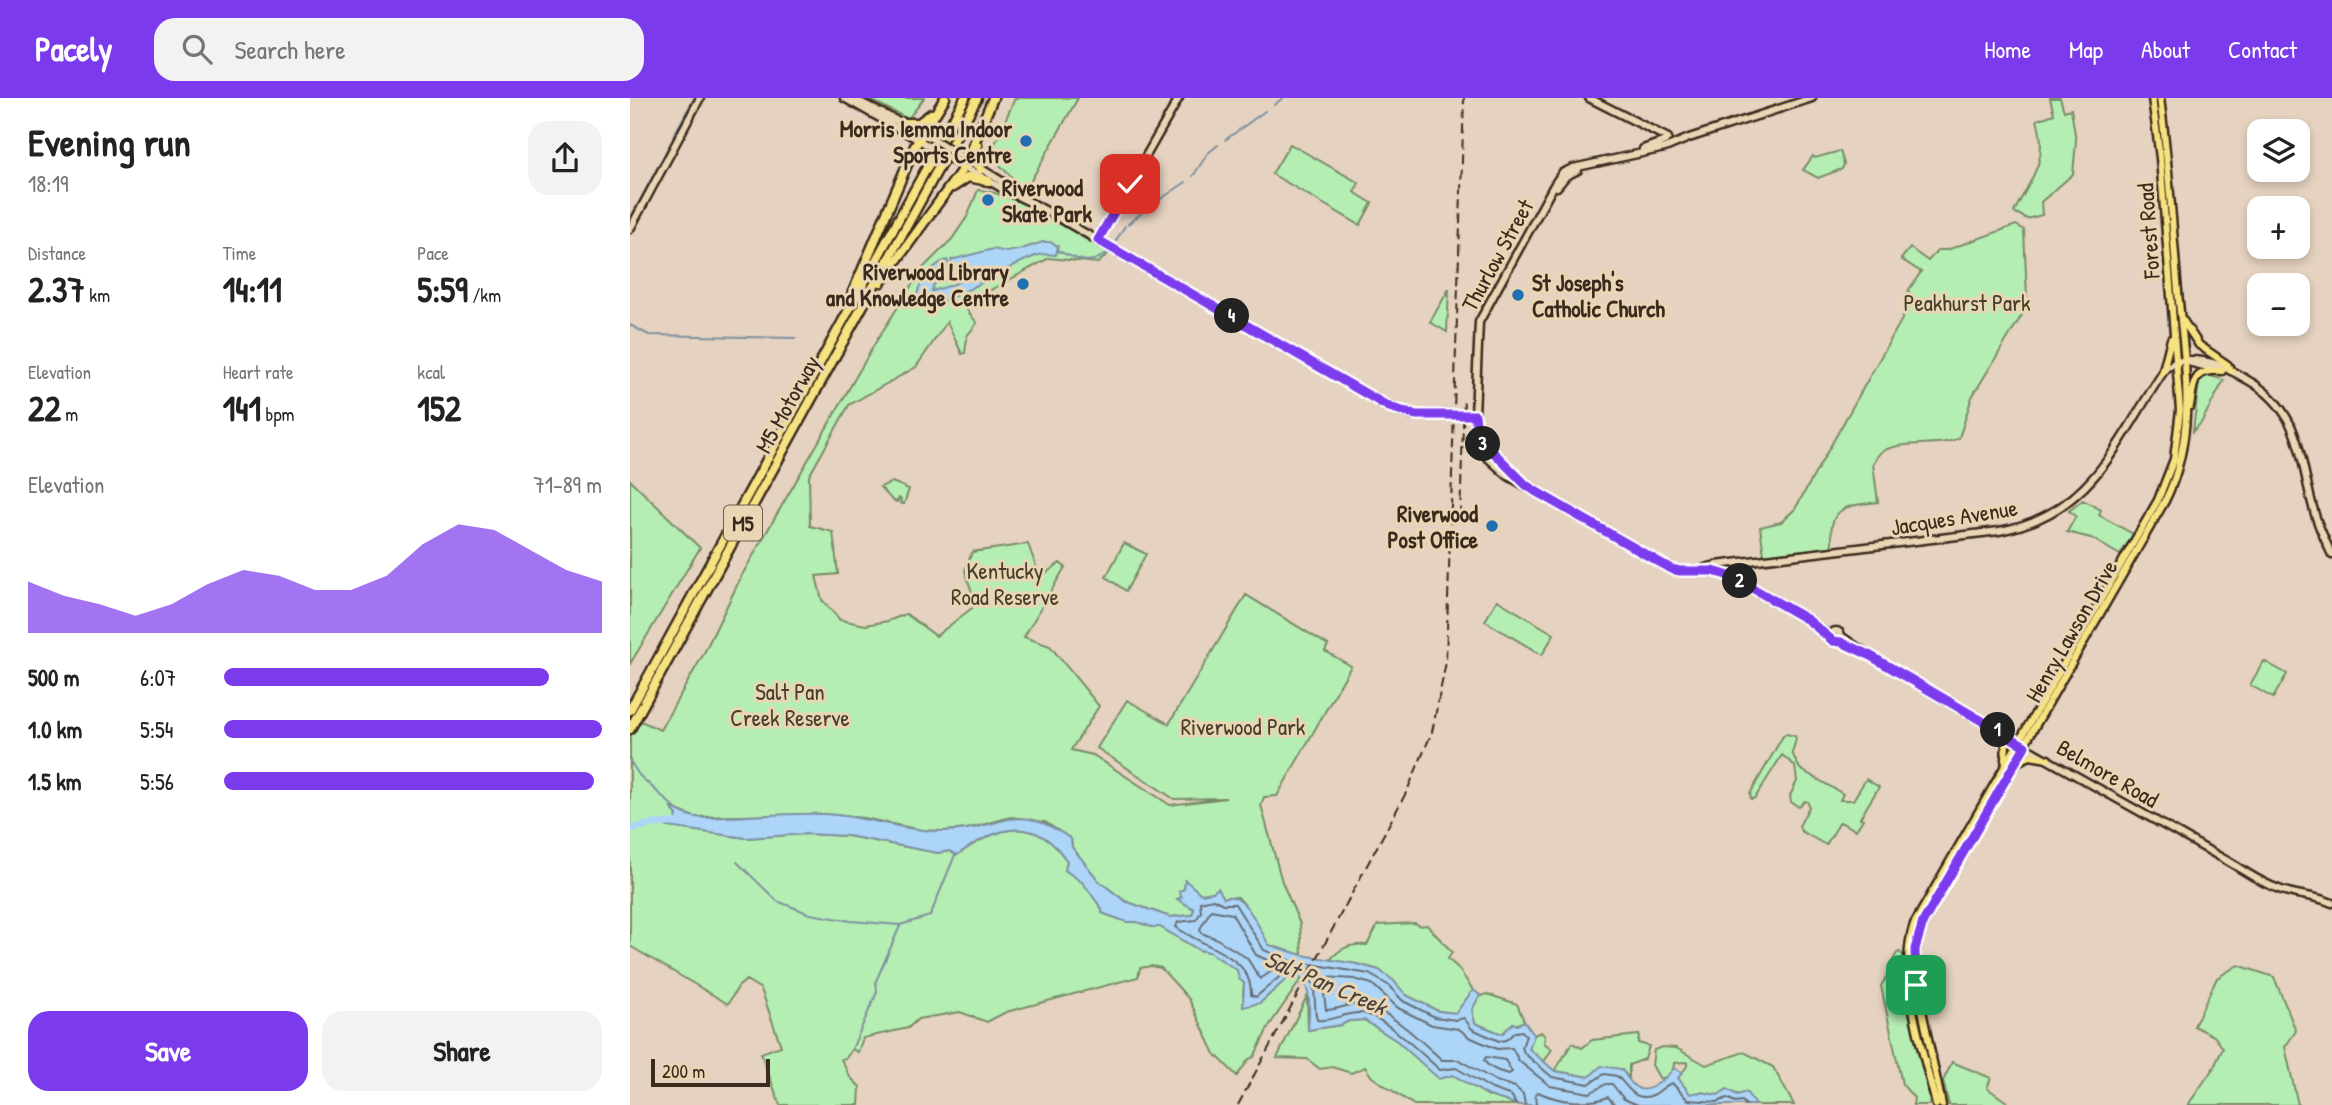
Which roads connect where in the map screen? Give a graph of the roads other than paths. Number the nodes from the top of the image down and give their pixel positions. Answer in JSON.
{"nodes":[{"id":1,"x":700,"y":98,"type":"edge"},
{"id":2,"x":844,"y":98,"type":"edge"},
{"id":3,"x":852,"y":98,"type":"edge"},
{"id":4,"x":945,"y":98,"type":"edge"},
{"id":5,"x":965,"y":98,"type":"edge"},
{"id":6,"x":977,"y":98,"type":"edge"},
{"id":7,"x":993,"y":98,"type":"edge"},
{"id":8,"x":1179,"y":98,"type":"edge"},
{"id":9,"x":1589,"y":98,"type":"edge"},
{"id":10,"x":1812,"y":98,"type":"edge"},
{"id":11,"x":2152,"y":98,"type":"edge"},
{"id":12,"x":2160,"y":98,"type":"edge"},
{"id":13,"x":939,"y":107,"type":"junction"},
{"id":14,"x":904,"y":123,"type":"junction"},
{"id":15,"x":979,"y":131,"type":"junction"},
{"id":16,"x":920,"y":136,"type":"junction"},
{"id":17,"x":1667,"y":141,"type":"junction"},
{"id":18,"x":1638,"y":152,"type":"junction"},
{"id":19,"x":965,"y":164,"type":"junction"},
{"id":20,"x":981,"y":169,"type":"junction"},
{"id":21,"x":988,"y":181,"type":"junction"},
{"id":22,"x":1018,"y":194,"type":"junction"},
{"id":23,"x":933,"y":210,"type":"junction"},
{"id":24,"x":630,"y":229,"type":"edge"},
{"id":25,"x":1098,"y":240,"type":"junction"},
{"id":26,"x":2181,"y":318,"type":"junction"},
{"id":27,"x":2173,"y":326,"type":"junction"},
{"id":28,"x":844,"y":341,"type":"junction"},
{"id":29,"x":825,"y":356,"type":"junction"},
{"id":30,"x":2185,"y":361,"type":"junction"},
{"id":31,"x":2176,"y":362,"type":"junction"},
{"id":32,"x":2222,"y":371,"type":"junction"},
{"id":33,"x":2231,"y":371,"type":"junction"},
{"id":34,"x":2161,"y":375,"type":"junction"},
{"id":35,"x":2177,"y":375,"type":"junction"},
{"id":36,"x":1471,"y":415,"type":"junction"},
{"id":37,"x":2187,"y":422,"type":"junction"},
{"id":38,"x":2332,"y":555,"type":"edge"},
{"id":39,"x":1745,"y":563,"type":"junction"},
{"id":40,"x":1700,"y":570,"type":"junction"},
{"id":41,"x":1733,"y":577,"type":"junction"},
{"id":42,"x":636,"y":706,"type":"edge"},
{"id":43,"x":1993,"y":727,"type":"junction"},
{"id":44,"x":630,"y":729,"type":"edge"},
{"id":45,"x":2021,"y":744,"type":"junction"},
{"id":46,"x":2048,"y":759,"type":"junction"},
{"id":47,"x":2014,"y":765,"type":"junction"},
{"id":48,"x":1998,"y":778,"type":"junction"},
{"id":49,"x":2332,"y":903,"type":"edge"},
{"id":50,"x":1934,"y":1083,"type":"junction"},
{"id":51,"x":1939,"y":1099,"type":"edge"},
{"id":52,"x":1936,"y":1105,"type":"edge"}],
"edges":[{"from":1,"to":24,"type":"main road"},
{"from":2,"to":16,"type":"main road"},
{"from":3,"to":14,"type":"main road"},
{"from":4,"to":13,"type":"highway"},
{"from":5,"to":29,"type":"highway","name":"M5 Motorway","number":"M5"},
{"from":6,"to":28,"type":"highway","name":"M5 Motorway","number":"M5"},
{"from":7,"to":15,"type":"highway"},
{"from":8,"to":25,"type":"main road"},
{"from":9,"to":17,"type":"main road"},
{"from":10,"to":17,"type":"main road"},
{"from":11,"to":27,"type":"main road","name":"Forest Road"},
{"from":12,"to":26,"type":"main road","name":"Forest Road"},
{"from":13,"to":14,"type":"highway"},
{"from":13,"to":16,"type":"highway"},
{"from":14,"to":16,"type":"main road"},
{"from":15,"to":19,"type":"highway"},
{"from":15,"to":20,"type":"highway"},
{"from":16,"to":19,"type":"main road","bridge":true},
{"from":16,"to":29,"type":"highway"},
{"from":17,"to":18,"type":"main road"},
{"from":17,"to":18,"type":"main road"},
{"from":18,"to":36,"type":"main road","name":"Thurlow Street"},
{"from":19,"to":20,"type":"main road"},
{"from":19,"to":21,"type":"main road"},
{"from":19,"to":23,"type":"highway"},
{"from":20,"to":22,"type":"main road"},
{"from":21,"to":22,"type":"main road"},
{"from":21,"to":23,"type":"highway"},
{"from":22,"to":25,"type":"main road"},
{"from":23,"to":28,"type":"highway"},
{"from":25,"to":36,"type":"main road","bridge":true},
{"from":26,"to":30,"type":"main road","name":"Forest Road"},
{"from":26,"to":33,"type":"main road"},
{"from":27,"to":31,"type":"main road","name":"Forest Road"},
{"from":27,"to":34,"type":"main road"},
{"from":28,"to":42,"type":"highway","name":"M5 Motorway","number":"M5"},
{"from":29,"to":42,"type":"highway","name":"M5 Motorway","number":"M5"},
{"from":30,"to":31,"type":"main road"},
{"from":30,"to":32,"type":"main road"},
{"from":30,"to":33,"type":"main road"},
{"from":30,"to":37,"type":"main road","name":"Henry Lawson Drive"},
{"from":31,"to":34,"type":"main road","name":"Jacques Avenue"},
{"from":31,"to":35,"type":"main road","name":"Henry Lawson Drive"},
{"from":32,"to":33,"type":"main road"},
{"from":32,"to":37,"type":"main road"},
{"from":33,"to":38,"type":"main road"},
{"from":34,"to":35,"type":"main road"},
{"from":34,"to":39,"type":"main road","name":"Jacques Avenue"},
{"from":35,"to":45,"type":"main road","name":"Henry Lawson Drive"},
{"from":36,"to":40,"type":"main road"},
{"from":37,"to":45,"type":"main road","name":"Henry Lawson Drive"},
{"from":39,"to":40,"type":"main road","name":"Jacques Avenue"},
{"from":39,"to":41,"type":"main road"},
{"from":40,"to":41,"type":"main road"},
{"from":41,"to":43,"type":"main road","name":"Belmore Road"},
{"from":42,"to":44,"type":"highway","name":"M5 Motorway","number":"M5"},
{"from":43,"to":45,"type":"main road","name":"Belmore Road"},
{"from":43,"to":48,"type":"main road"},
{"from":45,"to":46,"type":"main road","name":"Belmore Road"},
{"from":45,"to":47,"type":"main road","name":"Henry Lawson Drive"},
{"from":45,"to":48,"type":"main road","name":"Henry Lawson Drive"},
{"from":46,"to":47,"type":"main road"},
{"from":46,"to":49,"type":"main road","name":"Belmore Road"},
{"from":47,"to":50,"type":"main road","name":"Henry Lawson Drive"},
{"from":48,"to":50,"type":"main road","name":"Henry Lawson Drive"},
{"from":50,"to":51,"type":"main road","name":"Henry Lawson Drive"},
{"from":51,"to":52,"type":"main road","name":"Henry Lawson Drive"}]}
